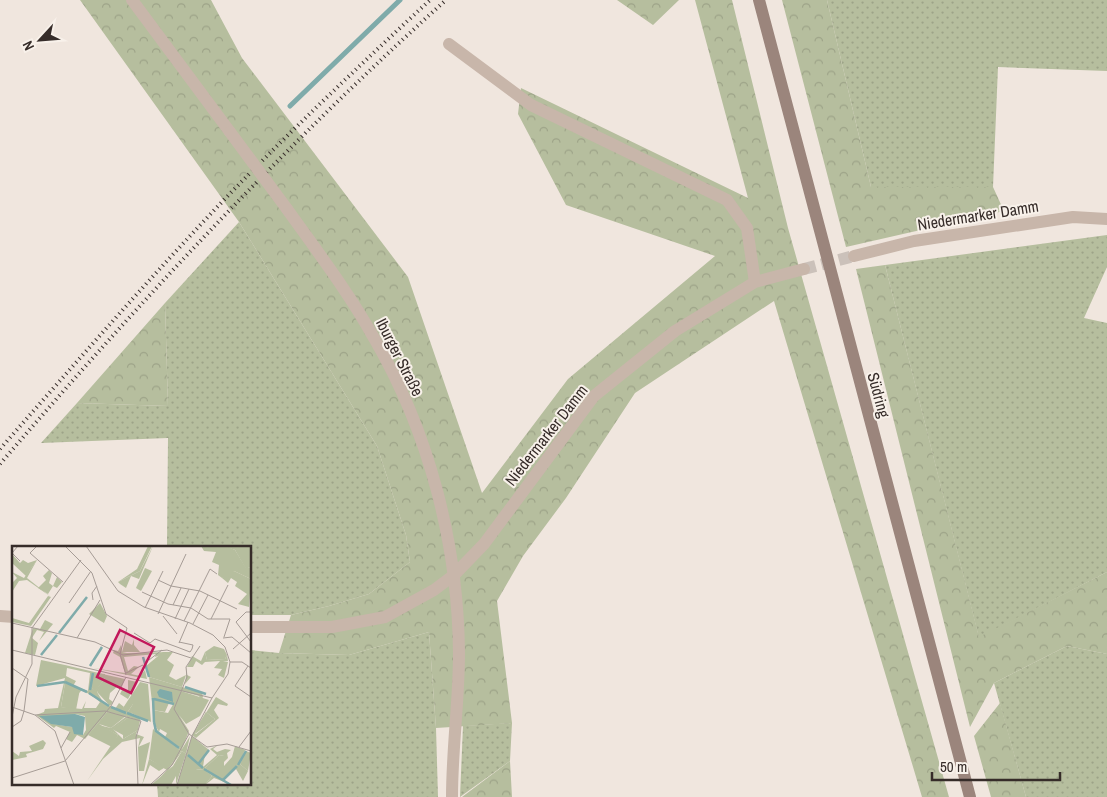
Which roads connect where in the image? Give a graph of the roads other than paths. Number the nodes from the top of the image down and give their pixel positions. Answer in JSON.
{"nodes":[{"id":1,"x":132,"y":0,"type":"edge"},
{"id":2,"x":759,"y":0,"type":"edge"},
{"id":3,"x":449,"y":44,"type":"dead end"},
{"id":4,"x":1107,"y":219,"type":"edge"},
{"id":5,"x":854,"y":256,"type":"tunnel mouth"},
{"id":6,"x":804,"y":269,"type":"tunnel mouth"},
{"id":7,"x":755,"y":282,"type":"junction"},
{"id":8,"x":454,"y":575,"type":"junction"},
{"id":9,"x":251,"y":627,"type":"edge"},
{"id":10,"x":452,"y":797,"type":"edge"},
{"id":11,"x":970,"y":797,"type":"edge"}],
"edges":[{"from":1,"to":8,"type":"street","name":"Iburger Straße","bridge":true},
{"from":2,"to":11,"type":"main road","name":"Südring"},
{"from":3,"to":7,"type":"street"},
{"from":4,"to":5,"type":"street","name":"Niedermarker Damm"},
{"from":6,"to":7,"type":"street","name":"Niedermarker Damm"},
{"from":7,"to":8,"type":"street","name":"Niedermarker Damm"},
{"from":8,"to":9,"type":"street","name":"Niedermarker Damm"},
{"from":8,"to":10,"type":"street","name":"Iburger Straße"}]}
